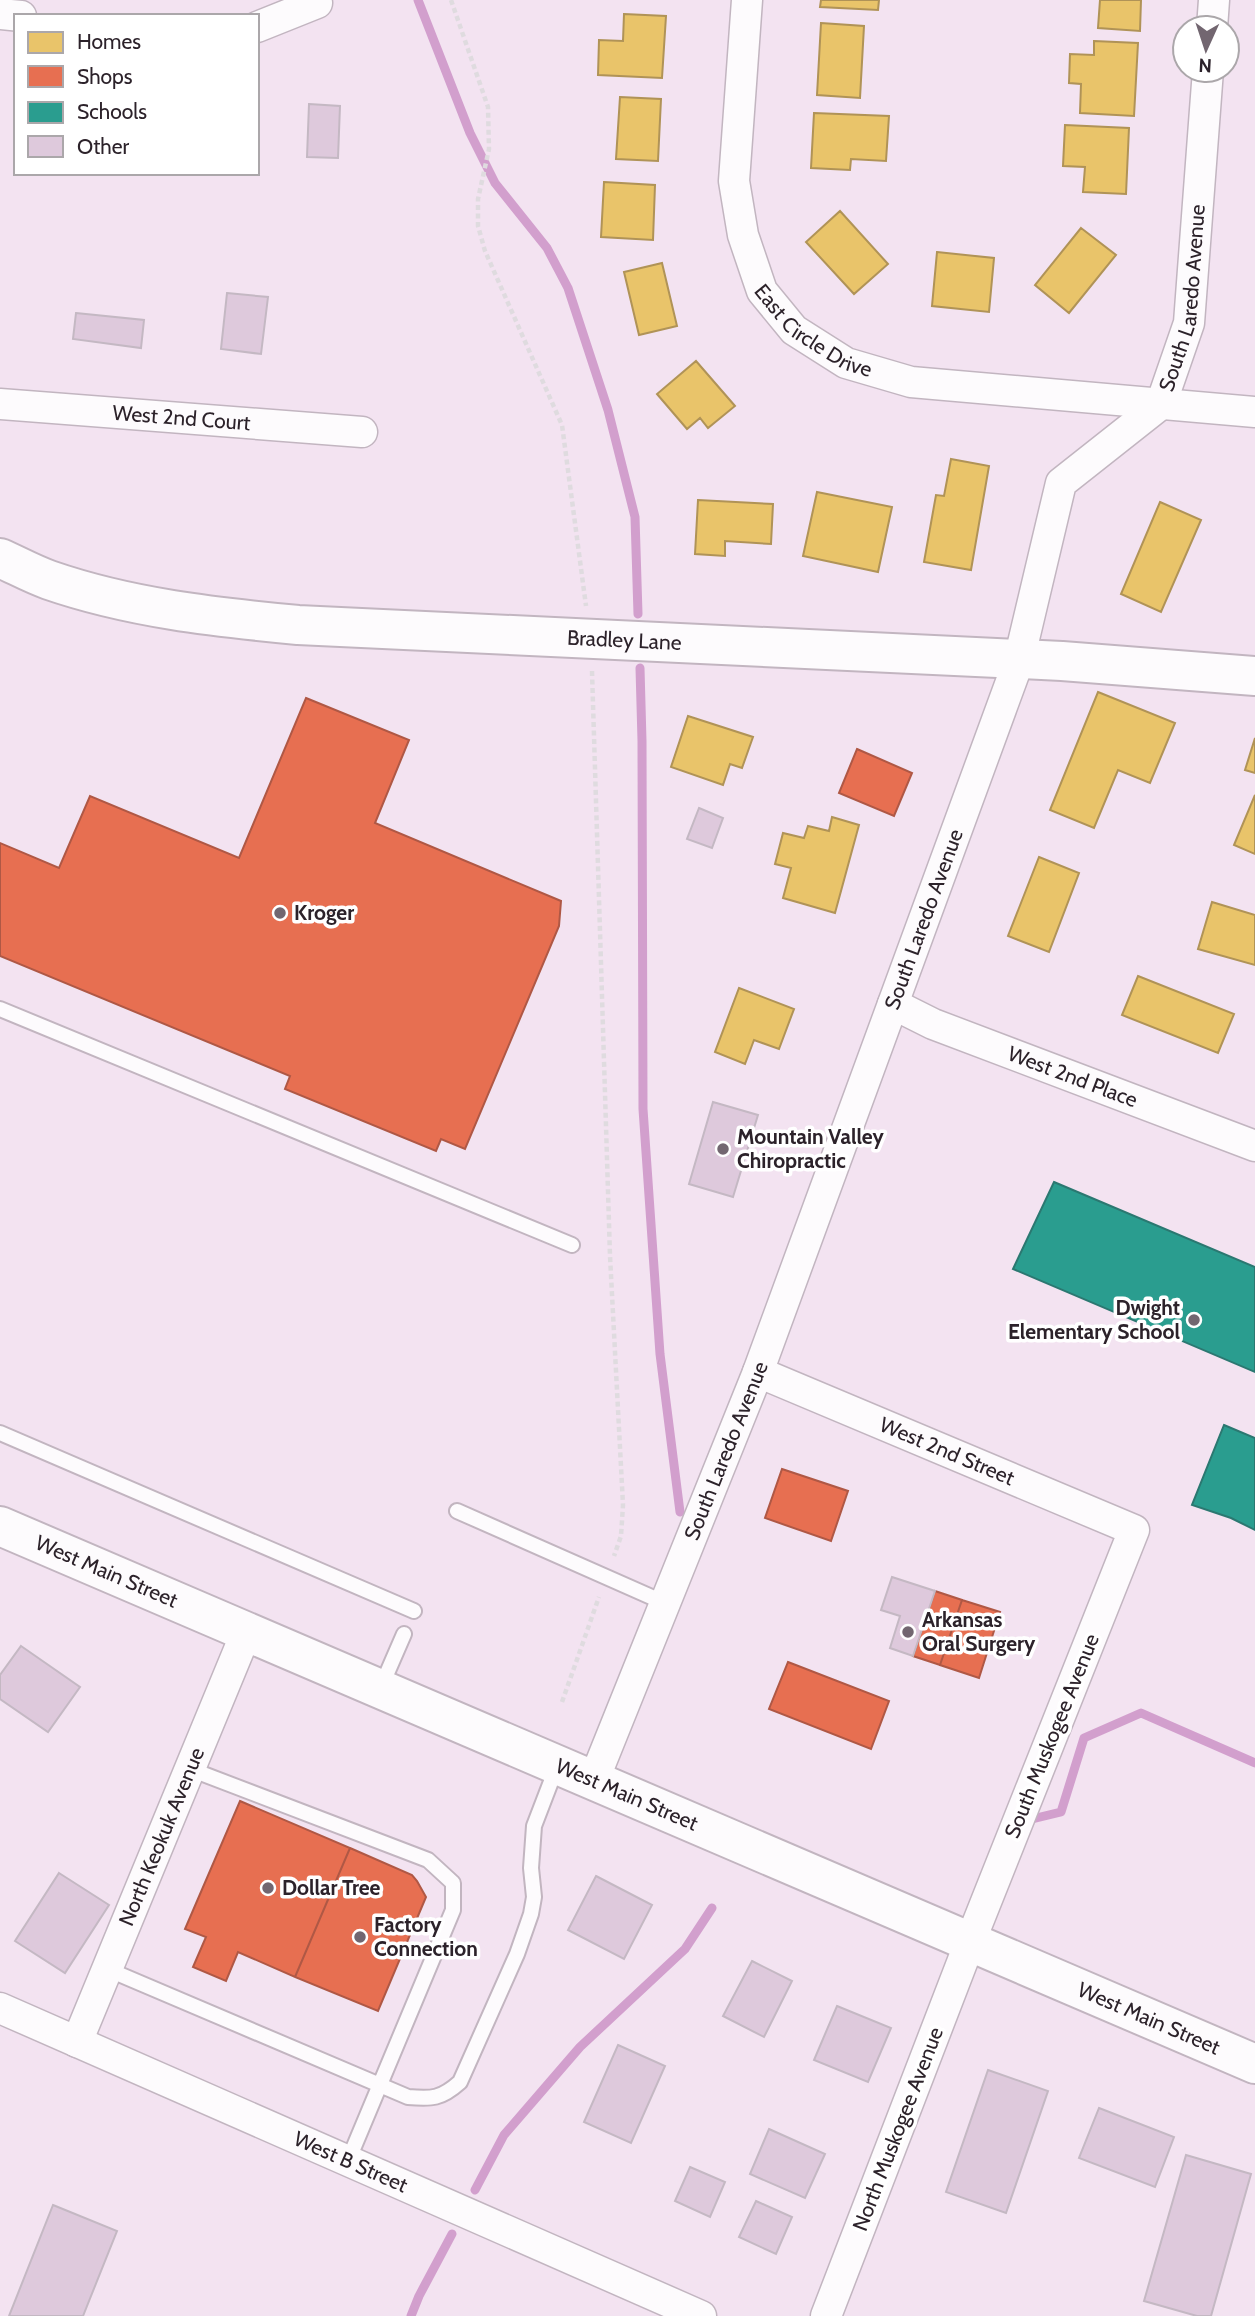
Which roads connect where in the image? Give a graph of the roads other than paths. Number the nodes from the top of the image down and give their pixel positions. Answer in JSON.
{"nodes":[{"id":1,"x":747,"y":0,"type":"edge"},
{"id":2,"x":317,"y":3,"type":"dead end"},
{"id":3,"x":259,"y":26,"type":"edge"},
{"id":4,"x":1207,"y":84,"type":"edge"},
{"id":5,"x":0,"y":404,"type":"edge"},
{"id":6,"x":1161,"y":404,"type":"junction"},
{"id":7,"x":1255,"y":412,"type":"edge"},
{"id":8,"x":362,"y":432,"type":"dead end"},
{"id":9,"x":0,"y":558,"type":"edge"},
{"id":10,"x":1019,"y":660,"type":"junction"},
{"id":11,"x":1255,"y":676,"type":"edge"},
{"id":12,"x":892,"y":1004,"type":"junction"},
{"id":13,"x":0,"y":1009,"type":"edge"},
{"id":14,"x":1255,"y":1146,"type":"edge"},
{"id":15,"x":572,"y":1245,"type":"dead end"},
{"id":16,"x":758,"y":1372,"type":"junction"},
{"id":17,"x":0,"y":1433,"type":"edge"},
{"id":18,"x":457,"y":1511,"type":"dead end"},
{"id":19,"x":0,"y":1526,"type":"edge"},
{"id":20,"x":1134,"y":1530,"type":"joint"},
{"id":21,"x":665,"y":1603,"type":"junction"},
{"id":22,"x":414,"y":1611,"type":"dead end"},
{"id":23,"x":246,"y":1633,"type":"junction"},
{"id":24,"x":404,"y":1634,"type":"dead end"},
{"id":25,"x":380,"y":1690,"type":"junction"},
{"id":26,"x":558,"y":1766,"type":"junction"},
{"id":27,"x":190,"y":1769,"type":"junction"},
{"id":28,"x":593,"y":1782,"type":"junction"},
{"id":29,"x":970,"y":1942,"type":"junction"},
{"id":30,"x":107,"y":1969,"type":"junction"},
{"id":31,"x":0,"y":2008,"type":"edge"},
{"id":32,"x":77,"y":2042,"type":"junction"},
{"id":33,"x":1255,"y":2064,"type":"edge"},
{"id":34,"x":379,"y":2085,"type":"junction"},
{"id":35,"x":348,"y":2161,"type":"junction"},
{"id":36,"x":701,"y":2316,"type":"edge"},
{"id":37,"x":826,"y":2316,"type":"edge"}],
"edges":[{"from":1,"to":6,"type":"street","name":"East Circle Drive"},
{"from":2,"to":3,"type":"street"},
{"from":4,"to":6,"type":"street","name":"South Laredo Avenue"},
{"from":5,"to":8,"type":"street","name":"West 2nd Court"},
{"from":6,"to":7,"type":"street","name":"East Circle Drive"},
{"from":6,"to":10,"type":"street","name":"South Laredo Avenue"},
{"from":9,"to":10,"type":"main road","name":"Bradley Lane"},
{"from":10,"to":11,"type":"main road","name":"Bradley Lane"},
{"from":10,"to":12,"type":"street","name":"South Laredo Avenue"},
{"from":12,"to":14,"type":"street","name":"West 2nd Place"},
{"from":12,"to":16,"type":"street","name":"South Laredo Avenue"},
{"from":13,"to":15,"type":"lane"},
{"from":16,"to":20,"type":"street","name":"West 2nd Street"},
{"from":16,"to":21,"type":"street","name":"South Laredo Avenue"},
{"from":17,"to":22,"type":"lane"},
{"from":18,"to":21,"type":"lane"},
{"from":19,"to":23,"type":"main road","name":"West Main Street"},
{"from":20,"to":29,"type":"street","name":"South Muskogee Avenue"},
{"from":21,"to":28,"type":"street","name":"South Laredo Avenue"},
{"from":23,"to":25,"type":"main road","name":"West Main Street"},
{"from":23,"to":27,"type":"street","name":"North Keokuk Avenue"},
{"from":24,"to":25,"type":"lane"},
{"from":25,"to":26,"type":"main road","name":"West Main Street"},
{"from":26,"to":28,"type":"main road","name":"West Main Street"},
{"from":26,"to":34,"type":"lane"},
{"from":27,"to":30,"type":"street","name":"North Keokuk Avenue"},
{"from":27,"to":34,"type":"lane"},
{"from":28,"to":29,"type":"main road","name":"West Main Street"},
{"from":29,"to":33,"type":"main road","name":"West Main Street"},
{"from":29,"to":37,"type":"street","name":"North Muskogee Avenue"},
{"from":30,"to":32,"type":"street","name":"North Keokuk Avenue"},
{"from":30,"to":34,"type":"lane"},
{"from":31,"to":32,"type":"street","name":"West B Street"},
{"from":32,"to":35,"type":"street","name":"West B Street"},
{"from":34,"to":35,"type":"lane"},
{"from":35,"to":36,"type":"street","name":"West B Street"}]}
